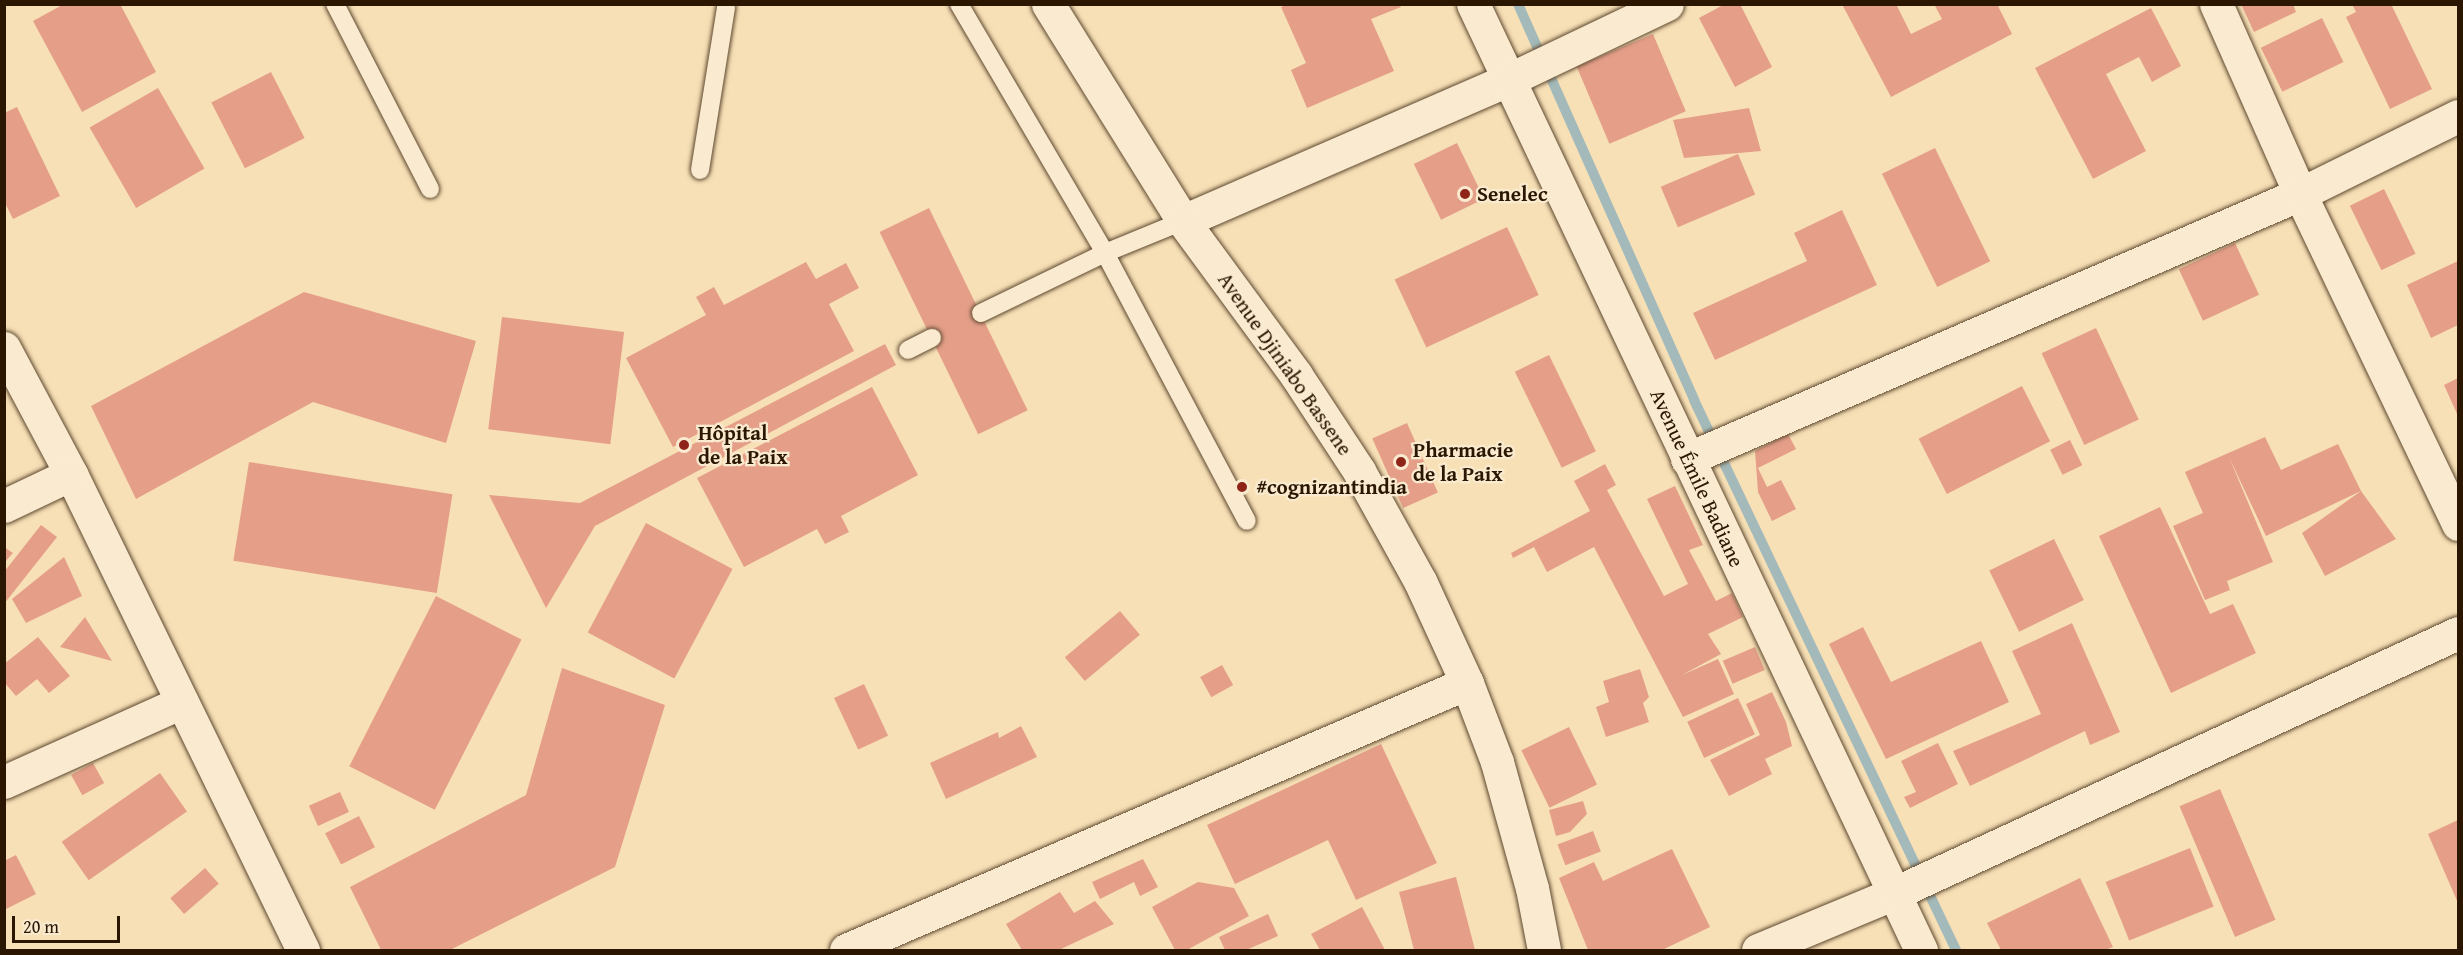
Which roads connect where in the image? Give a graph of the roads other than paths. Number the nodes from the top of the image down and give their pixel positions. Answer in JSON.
{"nodes":[{"id":1,"x":335,"y":4,"type":"edge"},
{"id":2,"x":959,"y":4,"type":"edge"},
{"id":3,"x":1048,"y":4,"type":"edge"},
{"id":4,"x":1473,"y":4,"type":"edge"},
{"id":5,"x":1667,"y":4,"type":"edge"},
{"id":6,"x":2216,"y":4,"type":"edge"},
{"id":7,"x":726,"y":7,"type":"dead end"},
{"id":8,"x":1508,"y":80,"type":"junction"},
{"id":9,"x":2458,"y":116,"type":"edge"},
{"id":10,"x":700,"y":170,"type":"dead end"},
{"id":11,"x":430,"y":189,"type":"dead end"},
{"id":12,"x":2300,"y":194,"type":"junction"},
{"id":13,"x":1183,"y":220,"type":"junction"},
{"id":14,"x":1105,"y":254,"type":"junction"},
{"id":15,"x":981,"y":313,"type":"dead end"},
{"id":16,"x":932,"y":338,"type":"dead end"},
{"id":17,"x":4,"y":348,"type":"edge"},
{"id":18,"x":908,"y":350,"type":"dead end"},
{"id":19,"x":1688,"y":459,"type":"junction"},
{"id":20,"x":71,"y":474,"type":"junction"},
{"id":21,"x":4,"y":506,"type":"edge"},
{"id":22,"x":1247,"y":521,"type":"dead end"},
{"id":23,"x":2458,"y":524,"type":"edge"},
{"id":24,"x":2458,"y":633,"type":"edge"},
{"id":25,"x":1467,"y":683,"type":"junction"},
{"id":26,"x":182,"y":702,"type":"junction"},
{"id":27,"x":4,"y":782,"type":"edge"},
{"id":28,"x":1895,"y":893,"type":"junction"},
{"id":29,"x":889,"y":942,"type":"edge"},
{"id":30,"x":293,"y":947,"type":"edge"},
{"id":31,"x":846,"y":951,"type":"edge"},
{"id":32,"x":1544,"y":951,"type":"edge"},
{"id":33,"x":1758,"y":951,"type":"edge"},
{"id":34,"x":1921,"y":951,"type":"edge"}],
"edges":[{"from":1,"to":11,"type":"lane"},
{"from":2,"to":14,"type":"lane"},
{"from":3,"to":13,"type":"street","name":"Avenue Djiniabo Bassene"},
{"from":4,"to":8,"type":"street","name":"Avenue Émile Badiane"},
{"from":5,"to":8,"type":"street"},
{"from":6,"to":12,"type":"street"},
{"from":7,"to":10,"type":"lane"},
{"from":8,"to":13,"type":"street"},
{"from":8,"to":19,"type":"street","name":"Avenue Émile Badiane"},
{"from":9,"to":12,"type":"street"},
{"from":12,"to":19,"type":"street"},
{"from":12,"to":23,"type":"street"},
{"from":13,"to":14,"type":"lane"},
{"from":13,"to":25,"type":"street","name":"Avenue Djiniabo Bassene"},
{"from":14,"to":15,"type":"lane"},
{"from":14,"to":22,"type":"lane"},
{"from":16,"to":18,"type":"lane"},
{"from":17,"to":20,"type":"street"},
{"from":19,"to":28,"type":"street","name":"Avenue Émile Badiane"},
{"from":20,"to":21,"type":"street"},
{"from":20,"to":26,"type":"street"},
{"from":24,"to":28,"type":"street"},
{"from":25,"to":29,"type":"street"},
{"from":25,"to":32,"type":"street","name":"Avenue Djiniabo Bassene"},
{"from":26,"to":27,"type":"street"},
{"from":26,"to":30,"type":"street"},
{"from":28,"to":33,"type":"street"},
{"from":28,"to":34,"type":"street","name":"Avenue Émile Badiane"},
{"from":29,"to":31,"type":"street"}]}
